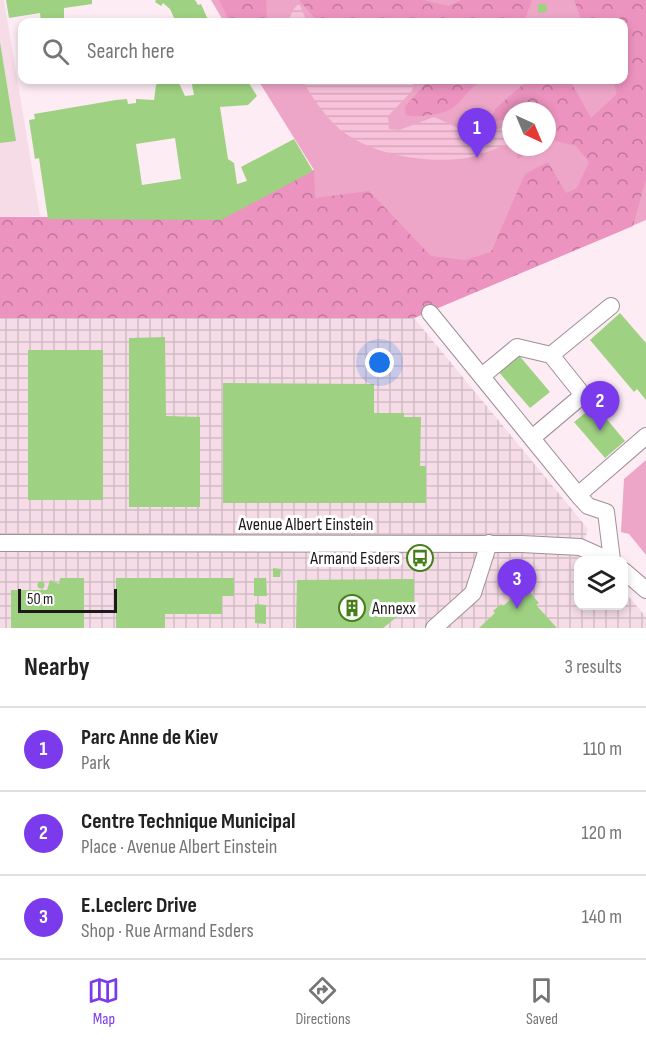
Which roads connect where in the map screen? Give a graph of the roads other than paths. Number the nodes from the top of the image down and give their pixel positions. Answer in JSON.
{"nodes":[{"id":1,"x":611,"y":306,"type":"dead end"},
{"id":2,"x":430,"y":313,"type":"dead end"},
{"id":3,"x":551,"y":355,"type":"junction"},
{"id":4,"x":482,"y":376,"type":"junction"},
{"id":5,"x":646,"y":436,"type":"edge"},
{"id":6,"x":532,"y":438,"type":"junction"},
{"id":7,"x":578,"y":495,"type":"junction"},
{"id":8,"x":0,"y":543,"type":"edge"},
{"id":9,"x":489,"y":543,"type":"junction"},
{"id":10,"x":599,"y":556,"type":"edge"},
{"id":11,"x":610,"y":556,"type":"edge"},
{"id":12,"x":628,"y":574,"type":"edge"},
{"id":13,"x":646,"y":590,"type":"edge"},
{"id":14,"x":434,"y":628,"type":"edge"}],
"edges":[{"from":1,"to":3,"type":"street"},
{"from":2,"to":4,"type":"street"},
{"from":3,"to":4,"type":"street"},
{"from":3,"to":6,"type":"street"},
{"from":4,"to":6,"type":"street"},
{"from":5,"to":7,"type":"street"},
{"from":6,"to":7,"type":"street"},
{"from":7,"to":11,"type":"street"},
{"from":8,"to":9,"type":"street","name":"Avenue Albert Einstein"},
{"from":9,"to":10,"type":"street","name":"Avenue Albert Einstein"},
{"from":9,"to":14,"type":"street"},
{"from":12,"to":13,"type":"street"}]}
